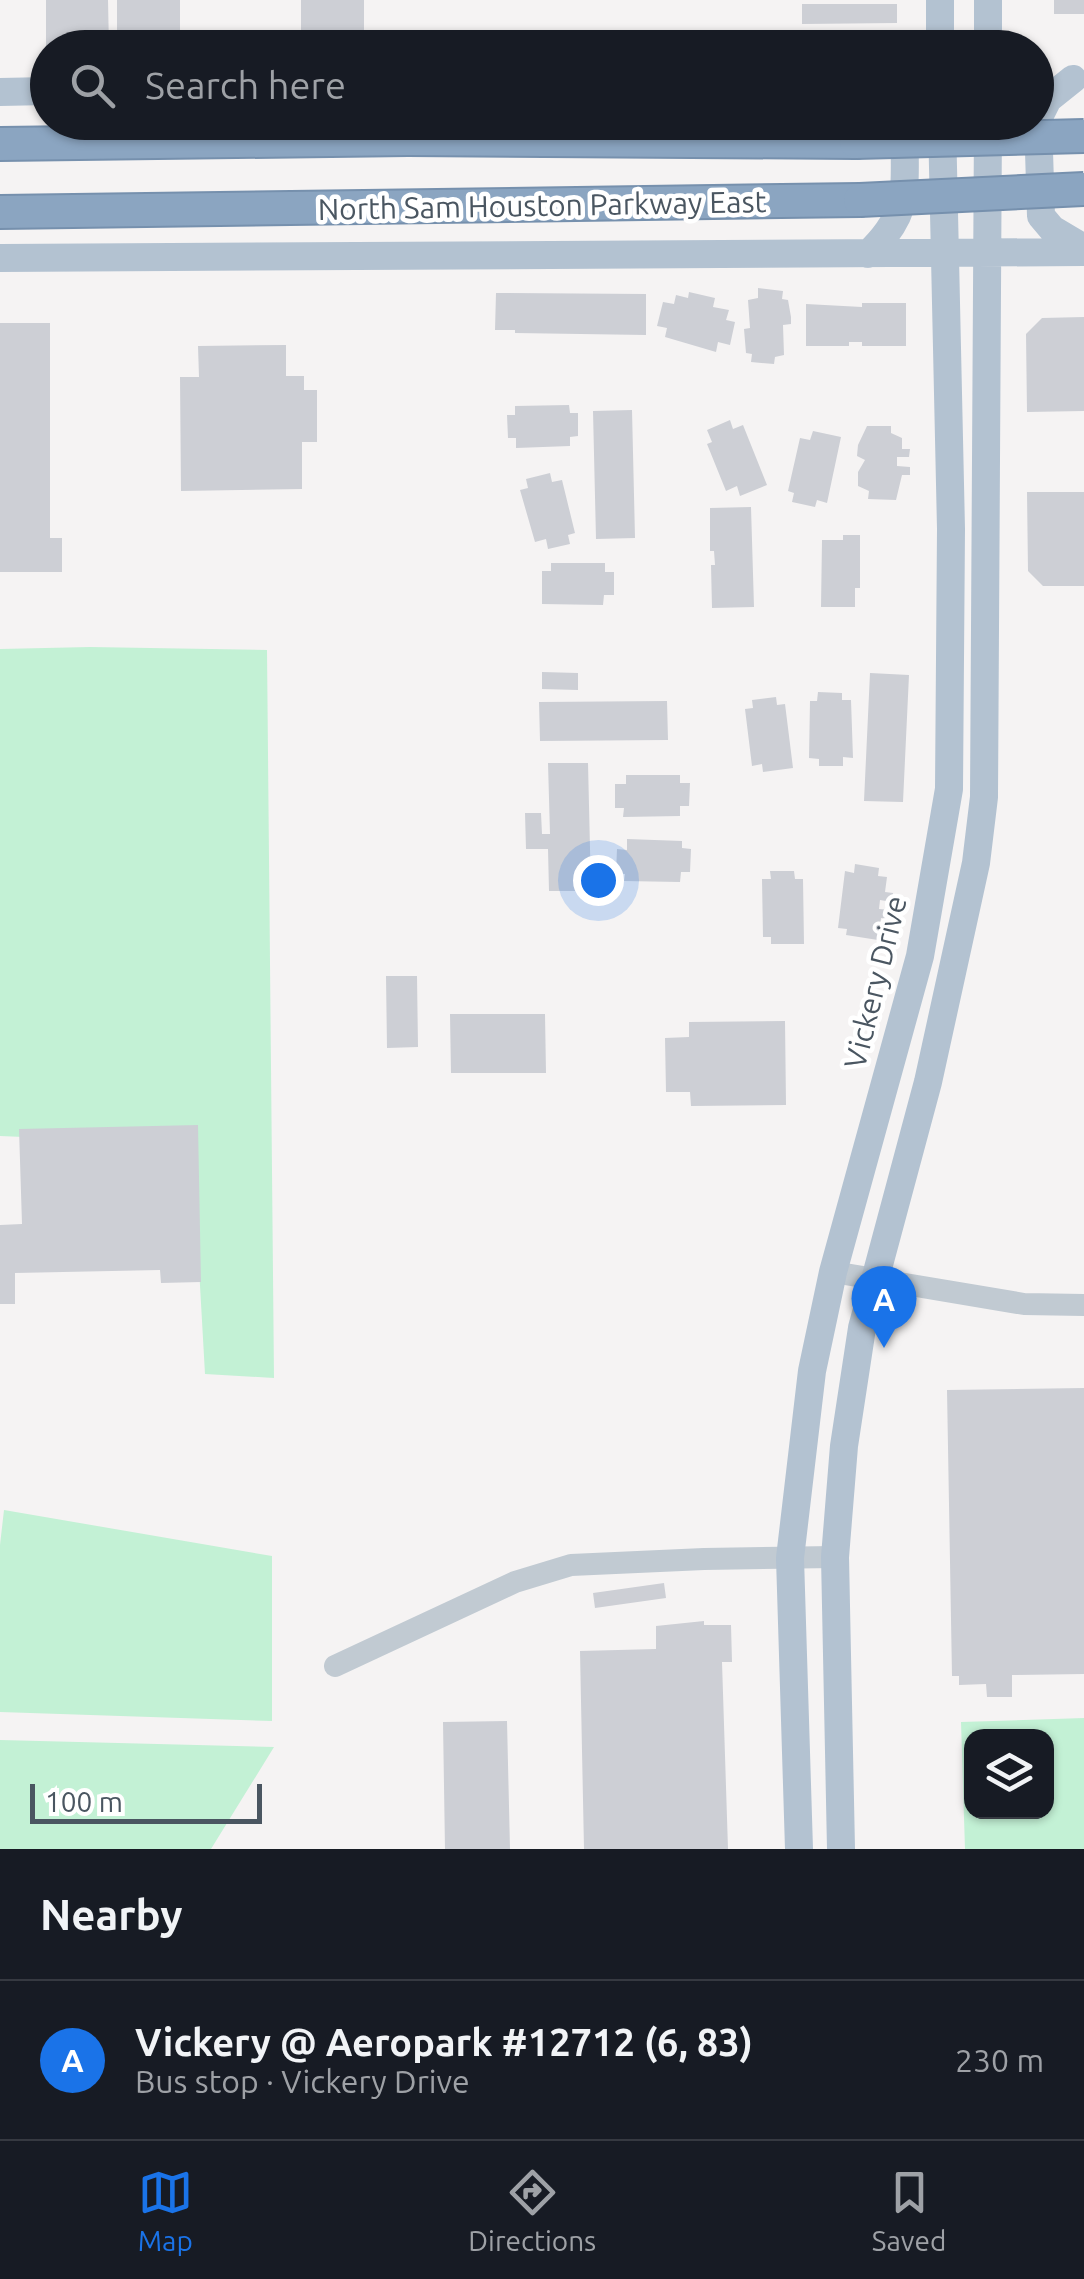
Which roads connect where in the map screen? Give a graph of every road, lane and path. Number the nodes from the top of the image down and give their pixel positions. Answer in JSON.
{"nodes":[{"id":1,"x":940,"y":0,"type":"edge"},
{"id":2,"x":988,"y":0,"type":"edge"},
{"id":3,"x":940,"y":30,"type":"edge"},
{"id":4,"x":988,"y":30,"type":"edge"},
{"id":5,"x":1079,"y":79,"type":"edge"},
{"id":6,"x":1054,"y":80,"type":"edge"},
{"id":7,"x":30,"y":91,"type":"edge"},
{"id":8,"x":0,"y":92,"type":"edge"},
{"id":9,"x":1054,"y":95,"type":"edge"},
{"id":10,"x":1084,"y":136,"type":"edge"},
{"id":11,"x":1054,"y":137,"type":"edge"},
{"id":12,"x":326,"y":140,"type":"edge"},
{"id":13,"x":557,"y":140,"type":"edge"},
{"id":14,"x":905,"y":140,"type":"edge"},
{"id":15,"x":932,"y":140,"type":"edge"},
{"id":16,"x":943,"y":140,"type":"edge"},
{"id":17,"x":988,"y":140,"type":"edge"},
{"id":18,"x":1039,"y":140,"type":"edge"},
{"id":19,"x":0,"y":144,"type":"edge"},
{"id":20,"x":1084,"y":189,"type":"edge"},
{"id":21,"x":455,"y":207,"type":"junction"},
{"id":22,"x":0,"y":212,"type":"edge"},
{"id":23,"x":0,"y":228,"type":"edge"},
{"id":24,"x":1084,"y":250,"type":"edge"},
{"id":25,"x":988,"y":251,"type":"junction"},
{"id":26,"x":946,"y":252,"type":"junction"},
{"id":27,"x":868,"y":254,"type":"junction"},
{"id":28,"x":0,"y":258,"type":"edge"},
{"id":29,"x":951,"y":529,"type":"junction"},
{"id":30,"x":988,"y":531,"type":"junction"},
{"id":31,"x":920,"y":956,"type":"junction"},
{"id":32,"x":952,"y":965,"type":"junction"},
{"id":33,"x":833,"y":1272,"type":"junction"},
{"id":34,"x":874,"y":1280,"type":"junction"},
{"id":35,"x":1084,"y":1305,"type":"edge"},
{"id":36,"x":835,"y":1557,"type":"junction"},
{"id":37,"x":790,"y":1558,"type":"junction"},
{"id":38,"x":335,"y":1666,"type":"dead end"},
{"id":39,"x":799,"y":1849,"type":"edge"},
{"id":40,"x":841,"y":1849,"type":"edge"}],
"edges":[{"from":1,"to":3,"type":"main road"},
{"from":2,"to":4,"type":"main road"},
{"from":5,"to":6,"type":"main road"},
{"from":5,"to":9,"type":"main road"},
{"from":7,"to":8,"type":"main road"},
{"from":10,"to":11,"type":"highway","name":"North Sam Houston Parkway East","bridge":true},
{"from":12,"to":19,"type":"highway","name":"North Sam Houston Parkway East","bridge":true},
{"from":13,"to":15,"type":"highway","name":"North Sam Houston Parkway East","bridge":true},
{"from":14,"to":27,"type":"main road"},
{"from":16,"to":26,"type":"main road","name":"Vickery Drive"},
{"from":17,"to":25,"type":"main road"},
{"from":18,"to":24,"type":"main road"},
{"from":20,"to":21,"type":"highway","name":"North Sam Houston Parkway East","bridge":true},
{"from":21,"to":22,"type":"highway","name":"North Sam Houston Parkway East"},
{"from":21,"to":23,"type":"highway"},
{"from":24,"to":25,"type":"main road","name":"North Sam Houston Parkway East"},
{"from":25,"to":26,"type":"main road","name":"North Sam Houston Parkway East"},
{"from":25,"to":30,"type":"main road"},
{"from":26,"to":27,"type":"main road","name":"North Sam Houston Parkway East"},
{"from":26,"to":29,"type":"main road","name":"Vickery Drive"},
{"from":27,"to":28,"type":"main road","name":"North Sam Houston Parkway East"},
{"from":29,"to":30,"type":"main road"},
{"from":29,"to":31,"type":"main road","name":"Vickery Drive"},
{"from":30,"to":32,"type":"main road"},
{"from":31,"to":32,"type":"main road"},
{"from":31,"to":33,"type":"main road","name":"Vickery Drive"},
{"from":32,"to":34,"type":"main road"},
{"from":33,"to":34,"type":"street"},
{"from":33,"to":37,"type":"main road","name":"Vickery Drive"},
{"from":34,"to":35,"type":"street"},
{"from":34,"to":36,"type":"main road"},
{"from":36,"to":37,"type":"street"},
{"from":36,"to":40,"type":"main road"},
{"from":37,"to":38,"type":"street"},
{"from":37,"to":39,"type":"main road","name":"Vickery Drive"}]}
